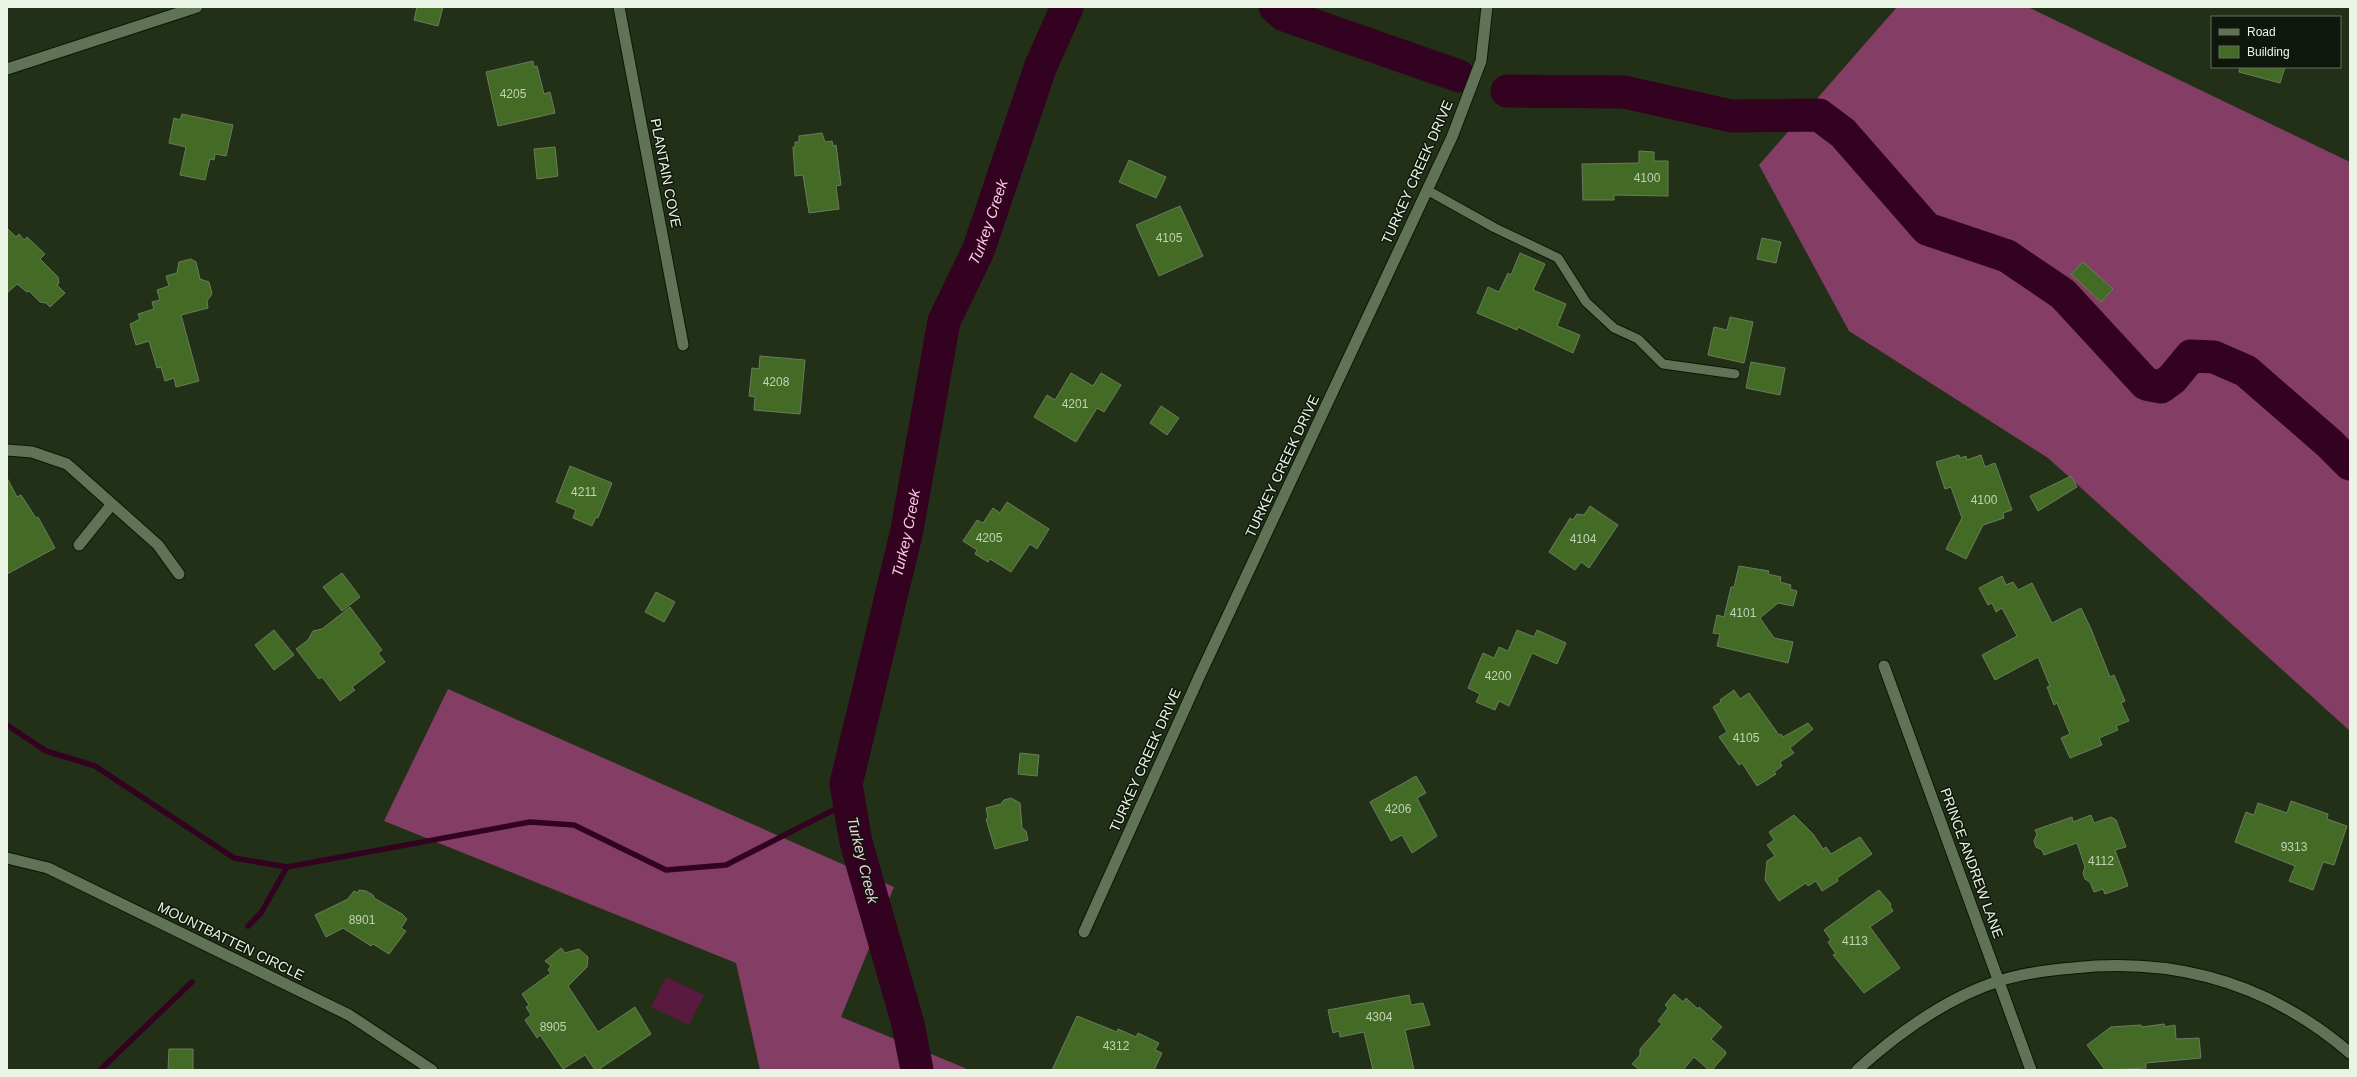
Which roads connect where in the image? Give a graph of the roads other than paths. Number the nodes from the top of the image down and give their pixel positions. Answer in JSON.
{"nodes":[{"id":1,"x":197,"y":7,"type":"edge"},
{"id":2,"x":620,"y":7,"type":"edge"},
{"id":3,"x":1487,"y":7,"type":"edge"},
{"id":4,"x":7,"y":69,"type":"edge"},
{"id":5,"x":1427,"y":190,"type":"junction"},
{"id":6,"x":683,"y":345,"type":"dead end"},
{"id":7,"x":1735,"y":374,"type":"dead end"},
{"id":8,"x":7,"y":450,"type":"edge"},
{"id":9,"x":112,"y":504,"type":"junction"},
{"id":10,"x":79,"y":545,"type":"dead end"},
{"id":11,"x":179,"y":574,"type":"dead end"},
{"id":12,"x":1884,"y":666,"type":"dead end"},
{"id":13,"x":7,"y":858,"type":"edge"},
{"id":14,"x":1084,"y":932,"type":"dead end"},
{"id":15,"x":1999,"y":981,"type":"junction"},
{"id":16,"x":2350,"y":1053,"type":"edge"},
{"id":17,"x":432,"y":1070,"type":"edge"},
{"id":18,"x":1857,"y":1070,"type":"edge"},
{"id":19,"x":2032,"y":1070,"type":"edge"}],
"edges":[{"from":1,"to":4,"type":"street"},
{"from":2,"to":6,"type":"street","name":"PLANTAIN COVE"},
{"from":3,"to":5,"type":"street","name":"TURKEY CREEK DRIVE"},
{"from":5,"to":7,"type":"lane"},
{"from":5,"to":14,"type":"street","name":"TURKEY CREEK DRIVE"},
{"from":8,"to":9,"type":"street"},
{"from":9,"to":10,"type":"street"},
{"from":9,"to":11,"type":"street"},
{"from":12,"to":15,"type":"street","name":"PRINCE ANDREW LANE"},
{"from":13,"to":17,"type":"street","name":"MOUNTBATTEN CIRCLE"},
{"from":15,"to":16,"type":"street"},
{"from":15,"to":18,"type":"street"},
{"from":15,"to":19,"type":"street","name":"PRINCE ANDREW LANE"}]}
